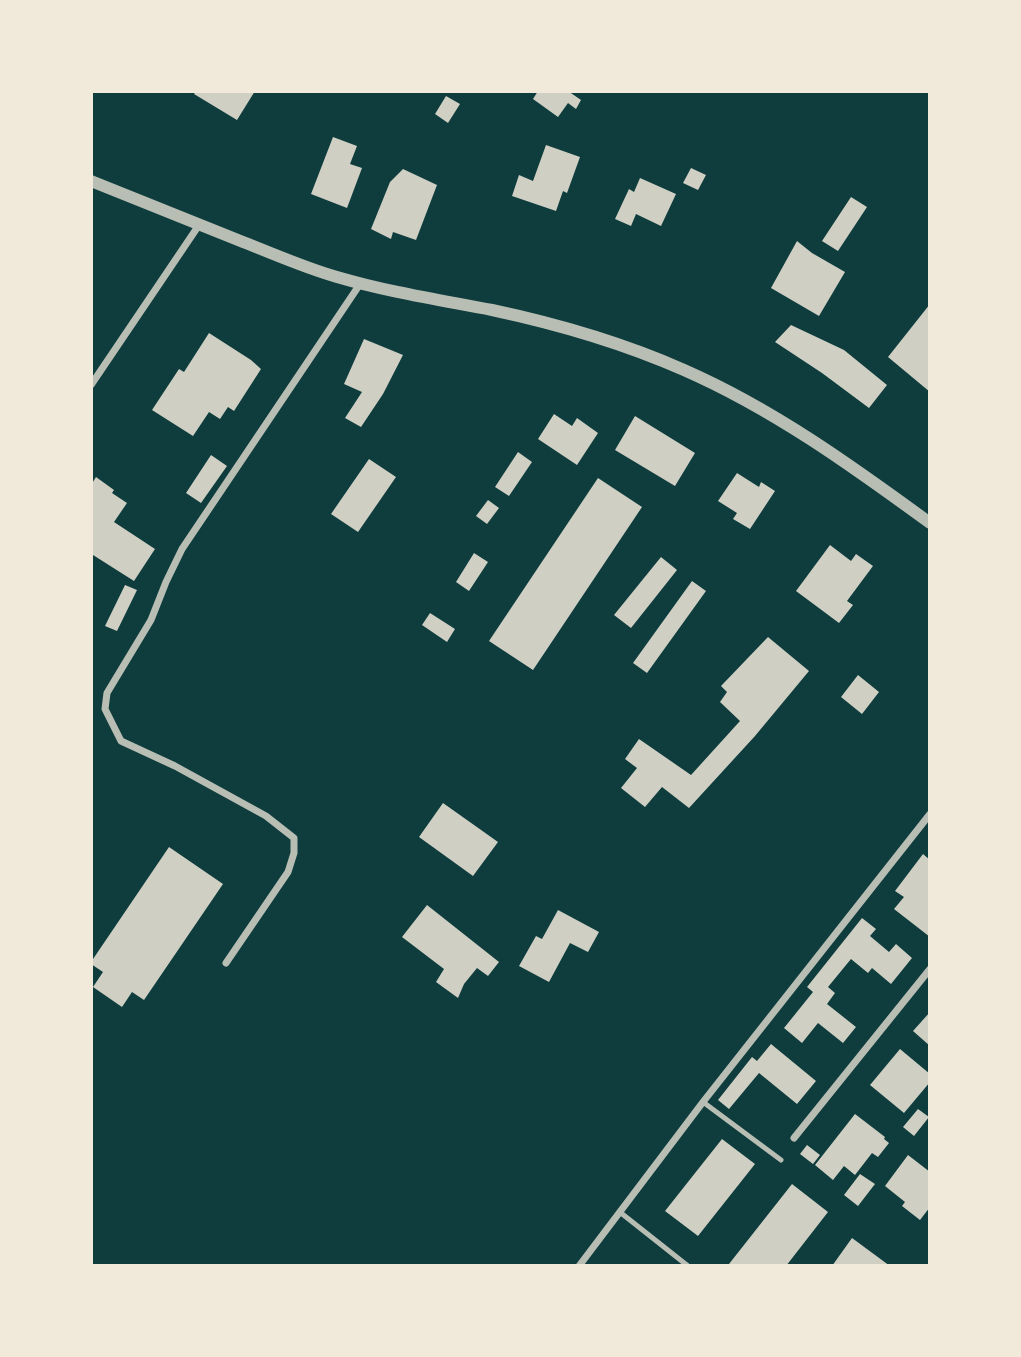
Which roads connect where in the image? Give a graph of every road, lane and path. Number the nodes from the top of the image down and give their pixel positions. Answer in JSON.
{"nodes":[{"id":1,"x":91,"y":181,"type":"edge"},
{"id":2,"x":199,"y":225,"type":"junction"},
{"id":3,"x":361,"y":283,"type":"junction"},
{"id":4,"x":91,"y":385,"type":"edge"},
{"id":5,"x":930,"y":523,"type":"edge"},
{"id":6,"x":930,"y":814,"type":"edge"},
{"id":7,"x":226,"y":963,"type":"dead end"},
{"id":8,"x":930,"y":969,"type":"edge"},
{"id":9,"x":703,"y":1102,"type":"junction"},
{"id":10,"x":794,"y":1138,"type":"dead end"},
{"id":11,"x":781,"y":1160,"type":"dead end"},
{"id":12,"x":621,"y":1213,"type":"junction"},
{"id":13,"x":579,"y":1266,"type":"edge"},
{"id":14,"x":688,"y":1266,"type":"edge"}],
"edges":[{"from":1,"to":2,"type":"street"},
{"from":2,"to":3,"type":"street"},
{"from":2,"to":4,"type":"street"},
{"from":3,"to":5,"type":"street"},
{"from":3,"to":7,"type":"street"},
{"from":6,"to":9,"type":"street"},
{"from":8,"to":10,"type":"street"},
{"from":9,"to":11,"type":"lane"},
{"from":9,"to":12,"type":"street"},
{"from":12,"to":13,"type":"street"},
{"from":12,"to":14,"type":"lane"}]}
